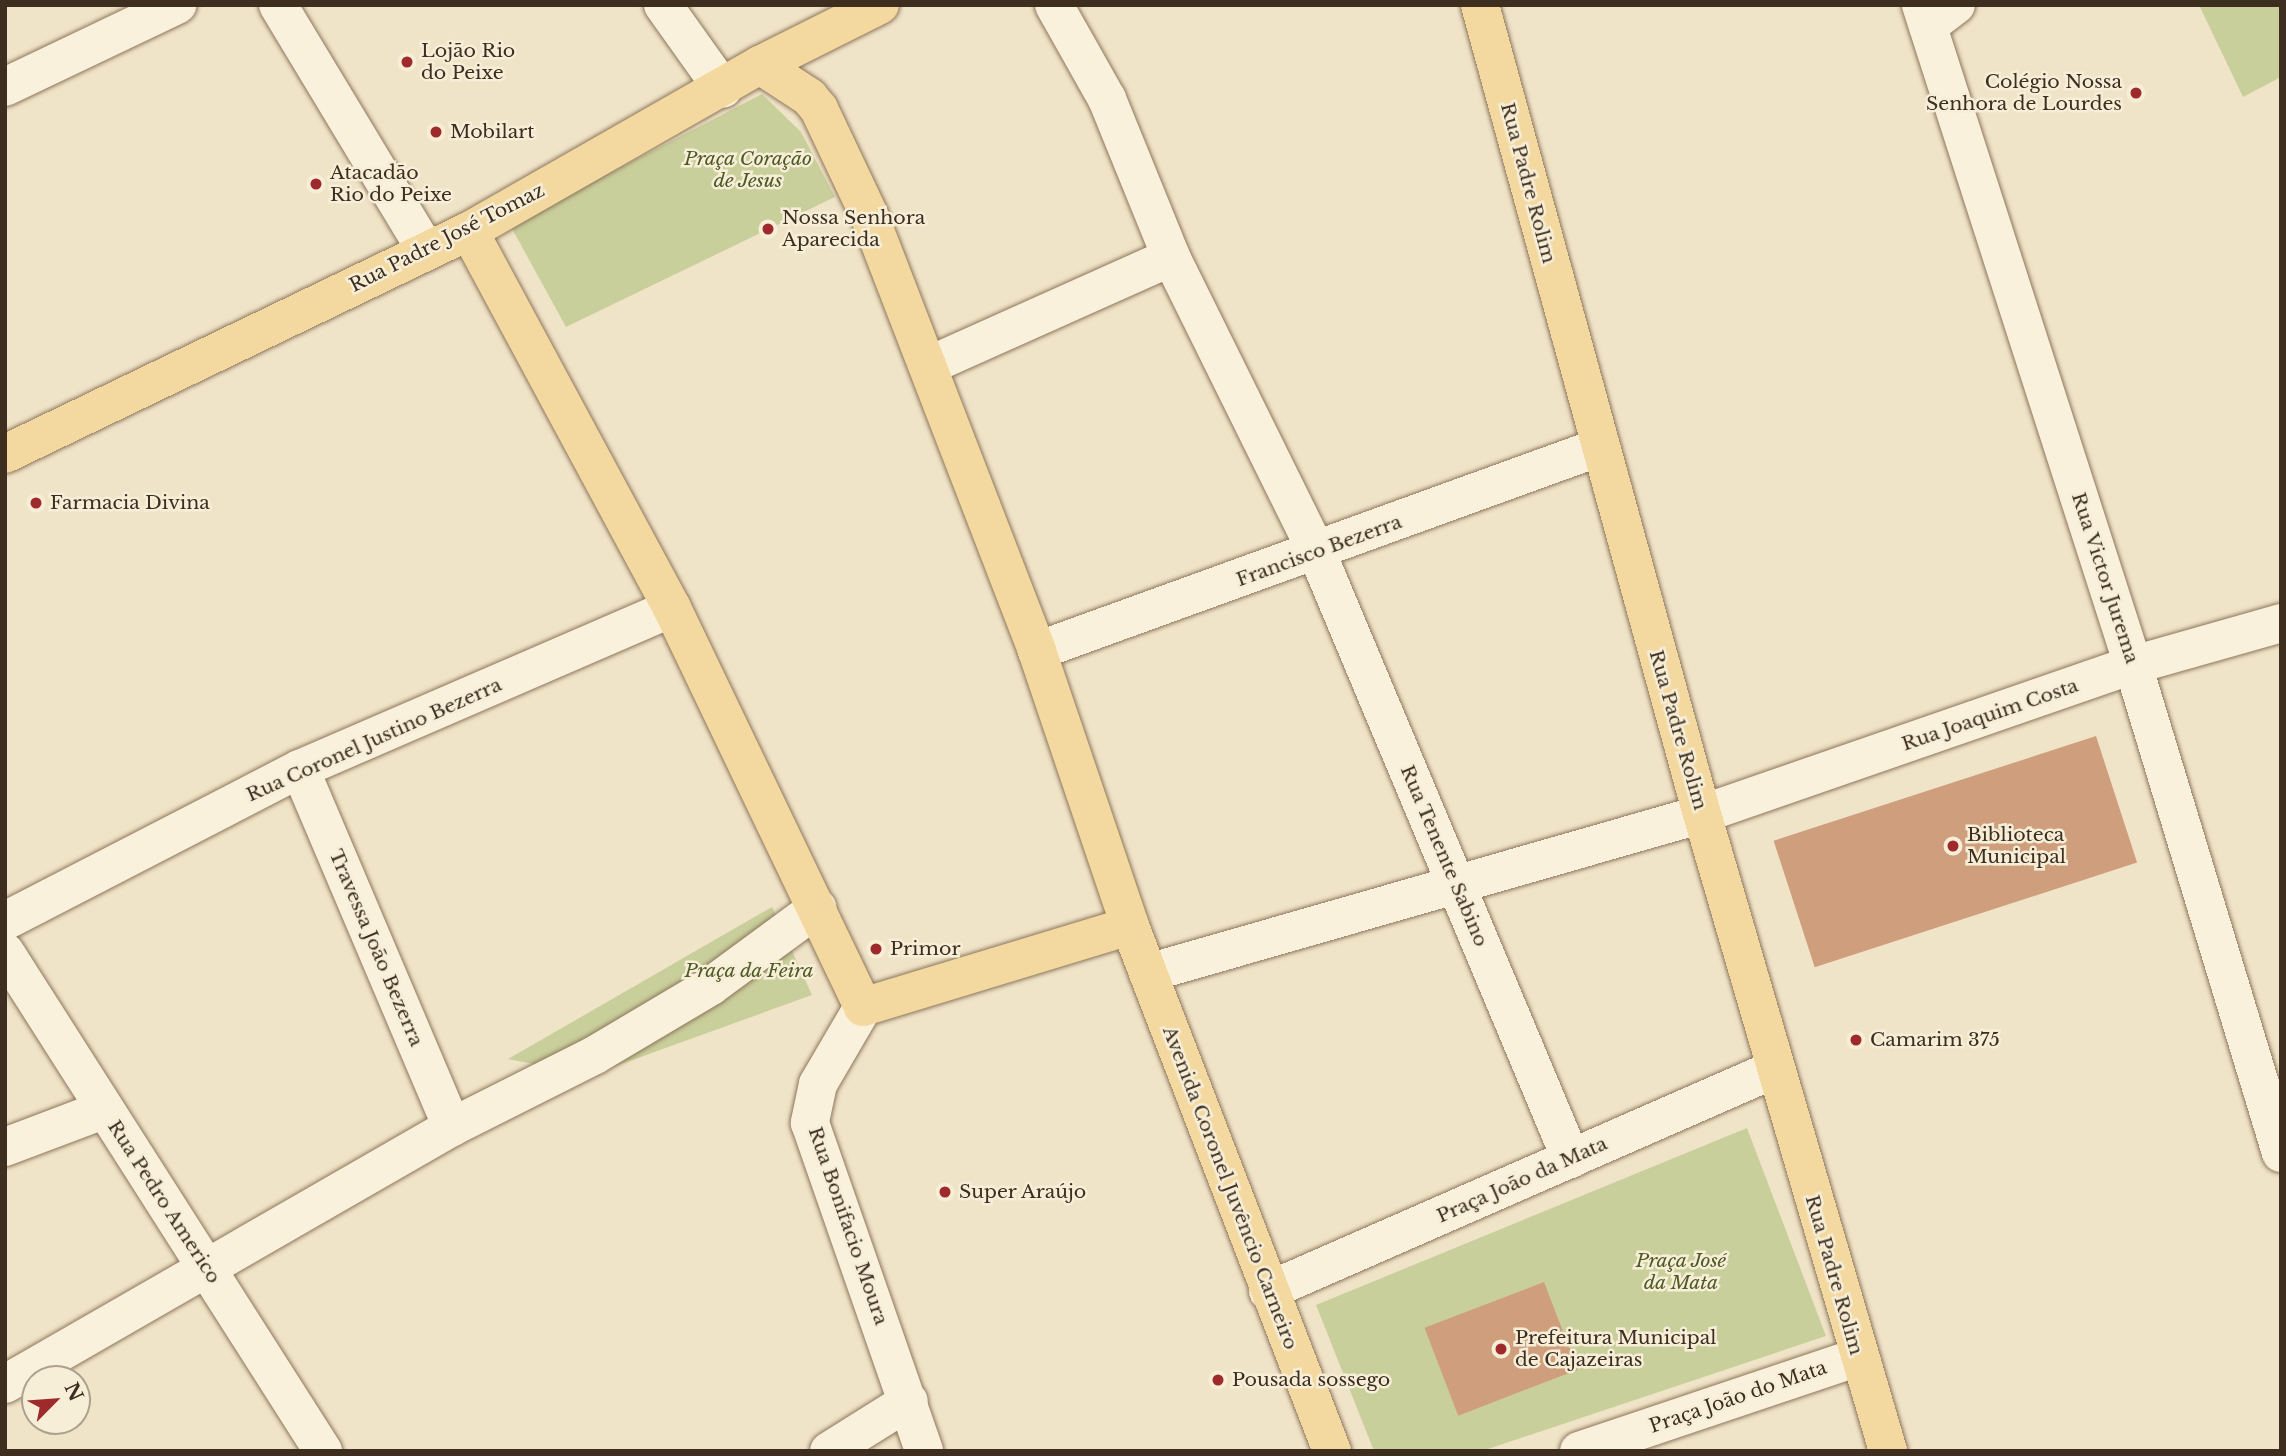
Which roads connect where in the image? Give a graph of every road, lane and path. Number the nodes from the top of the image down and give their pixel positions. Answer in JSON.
{"nodes":[{"id":1,"x":177,"y":5,"type":"edge"},
{"id":2,"x":278,"y":5,"type":"edge"},
{"id":3,"x":663,"y":5,"type":"edge"},
{"id":4,"x":880,"y":5,"type":"edge"},
{"id":5,"x":1054,"y":5,"type":"edge"},
{"id":6,"x":1480,"y":5,"type":"edge"},
{"id":7,"x":1935,"y":12,"type":"edge"},
{"id":8,"x":760,"y":65,"type":"junction"},
{"id":9,"x":5,"y":87,"type":"edge"},
{"id":10,"x":723,"y":89,"type":"junction"},
{"id":11,"x":469,"y":231,"type":"junction"},
{"id":12,"x":426,"y":250,"type":"junction"},
{"id":13,"x":1171,"y":257,"type":"junction"},
{"id":14,"x":930,"y":365,"type":"junction"},
{"id":15,"x":10,"y":443,"type":"edge"},
{"id":16,"x":1600,"y":447,"type":"junction"},
{"id":17,"x":1317,"y":553,"type":"junction"},
{"id":18,"x":672,"y":608,"type":"junction"},
{"id":19,"x":2281,"y":623,"type":"edge"},
{"id":20,"x":1037,"y":651,"type":"junction"},
{"id":21,"x":2133,"y":665,"type":"junction"},
{"id":22,"x":300,"y":769,"type":"junction"},
{"id":23,"x":1702,"y":814,"type":"junction"},
{"id":24,"x":1456,"y":885,"type":"junction"},
{"id":25,"x":817,"y":908,"type":"junction"},
{"id":26,"x":5,"y":921,"type":"edge"},
{"id":27,"x":1130,"y":926,"type":"junction"},
{"id":28,"x":5,"y":952,"type":"edge"},
{"id":29,"x":1148,"y":972,"type":"junction"},
{"id":30,"x":863,"y":1007,"type":"junction"},
{"id":31,"x":1775,"y":1069,"type":"junction"},
{"id":32,"x":103,"y":1110,"type":"junction"},
{"id":33,"x":452,"y":1127,"type":"junction"},
{"id":34,"x":5,"y":1147,"type":"edge"},
{"id":35,"x":2281,"y":1153,"type":"edge"},
{"id":36,"x":1571,"y":1159,"type":"junction"},
{"id":37,"x":207,"y":1266,"type":"junction"},
{"id":38,"x":1268,"y":1291,"type":"junction"},
{"id":39,"x":1858,"y":1357,"type":"junction"},
{"id":40,"x":5,"y":1384,"type":"edge"},
{"id":41,"x":909,"y":1401,"type":"junction"},
{"id":42,"x":323,"y":1451,"type":"edge"},
{"id":43,"x":830,"y":1451,"type":"edge"},
{"id":44,"x":924,"y":1451,"type":"edge"},
{"id":45,"x":1332,"y":1451,"type":"edge"},
{"id":46,"x":1579,"y":1451,"type":"edge"},
{"id":47,"x":1888,"y":1451,"type":"edge"}],
"edges":[{"from":1,"to":9,"type":"street"},
{"from":2,"to":12,"type":"street"},
{"from":3,"to":10,"type":"street"},
{"from":4,"to":8,"type":"main road","name":"Rua Padre José Tomaz"},
{"from":5,"to":13,"type":"street","name":"Rua Tenente Sabino"},
{"from":6,"to":16,"type":"main road","name":"Rua Padre Rolim"},
{"from":7,"to":21,"type":"street","name":"Rua Victor Jurema"},
{"from":8,"to":10,"type":"main road","name":"Rua Padre José Tomaz"},
{"from":8,"to":14,"type":"main road","name":"Avenida Coronel Juvêncio Carneiro"},
{"from":10,"to":11,"type":"main road","name":"Rua Padre José Tomaz"},
{"from":11,"to":12,"type":"main road","name":"Rua Padre José Tomaz"},
{"from":11,"to":18,"type":"main road"},
{"from":12,"to":15,"type":"main road","name":"Rua Padre José Tomaz"},
{"from":13,"to":14,"type":"street"},
{"from":13,"to":17,"type":"street","name":"Rua Tenente Sabino"},
{"from":14,"to":20,"type":"main road","name":"Avenida Coronel Juvêncio Carneiro"},
{"from":16,"to":17,"type":"street","name":"Francisco Bezerra"},
{"from":16,"to":23,"type":"main road","name":"Rua Padre Rolim"},
{"from":17,"to":20,"type":"street","name":"Francisco Bezerra"},
{"from":17,"to":24,"type":"street","name":"Rua Tenente Sabino"},
{"from":18,"to":22,"type":"street","name":"Rua Coronel Justino Bezerra"},
{"from":18,"to":25,"type":"main road"},
{"from":19,"to":21,"type":"street","name":"Rua Joaquim Costa"},
{"from":20,"to":27,"type":"main road","name":"Avenida Coronel Juvêncio Carneiro"},
{"from":21,"to":23,"type":"street","name":"Rua Joaquim Costa"},
{"from":21,"to":35,"type":"street","name":"Rua Victor Jurema"},
{"from":22,"to":26,"type":"street","name":"Rua Coronel Justino Bezerra"},
{"from":22,"to":33,"type":"street","name":"Travessa João Bezerra"},
{"from":23,"to":24,"type":"street","name":"Rua Joaquim Costa"},
{"from":23,"to":31,"type":"main road","name":"Rua Padre Rolim"},
{"from":24,"to":29,"type":"street","name":"Rua Joaquim Costa"},
{"from":24,"to":36,"type":"street","name":"Rua Tenente Sabino"},
{"from":25,"to":30,"type":"main road"},
{"from":25,"to":33,"type":"street"},
{"from":27,"to":29,"type":"main road","name":"Avenida Coronel Juvêncio Carneiro"},
{"from":27,"to":30,"type":"main road"},
{"from":28,"to":32,"type":"street","name":"Rua Pedro Americo"},
{"from":29,"to":38,"type":"main road","name":"Avenida Coronel Juvêncio Carneiro"},
{"from":30,"to":41,"type":"street","name":"Rua Bonifacio Moura"},
{"from":31,"to":36,"type":"street","name":"Praça João da Mata"},
{"from":31,"to":39,"type":"main road","name":"Rua Padre Rolim"},
{"from":32,"to":34,"type":"street"},
{"from":32,"to":37,"type":"street","name":"Rua Pedro Americo"},
{"from":33,"to":37,"type":"street"},
{"from":36,"to":38,"type":"street","name":"Praça João da Mata"},
{"from":37,"to":40,"type":"street"},
{"from":37,"to":42,"type":"street","name":"Rua Pedro Americo"},
{"from":38,"to":45,"type":"main road","name":"Avenida Coronel Juvêncio Carneiro"},
{"from":39,"to":46,"type":"street","name":"Praça João do Mata"},
{"from":39,"to":47,"type":"main road","name":"Rua Padre Rolim"},
{"from":41,"to":43,"type":"street"},
{"from":41,"to":44,"type":"street","name":"Rua Bonifacio Moura"}]}
